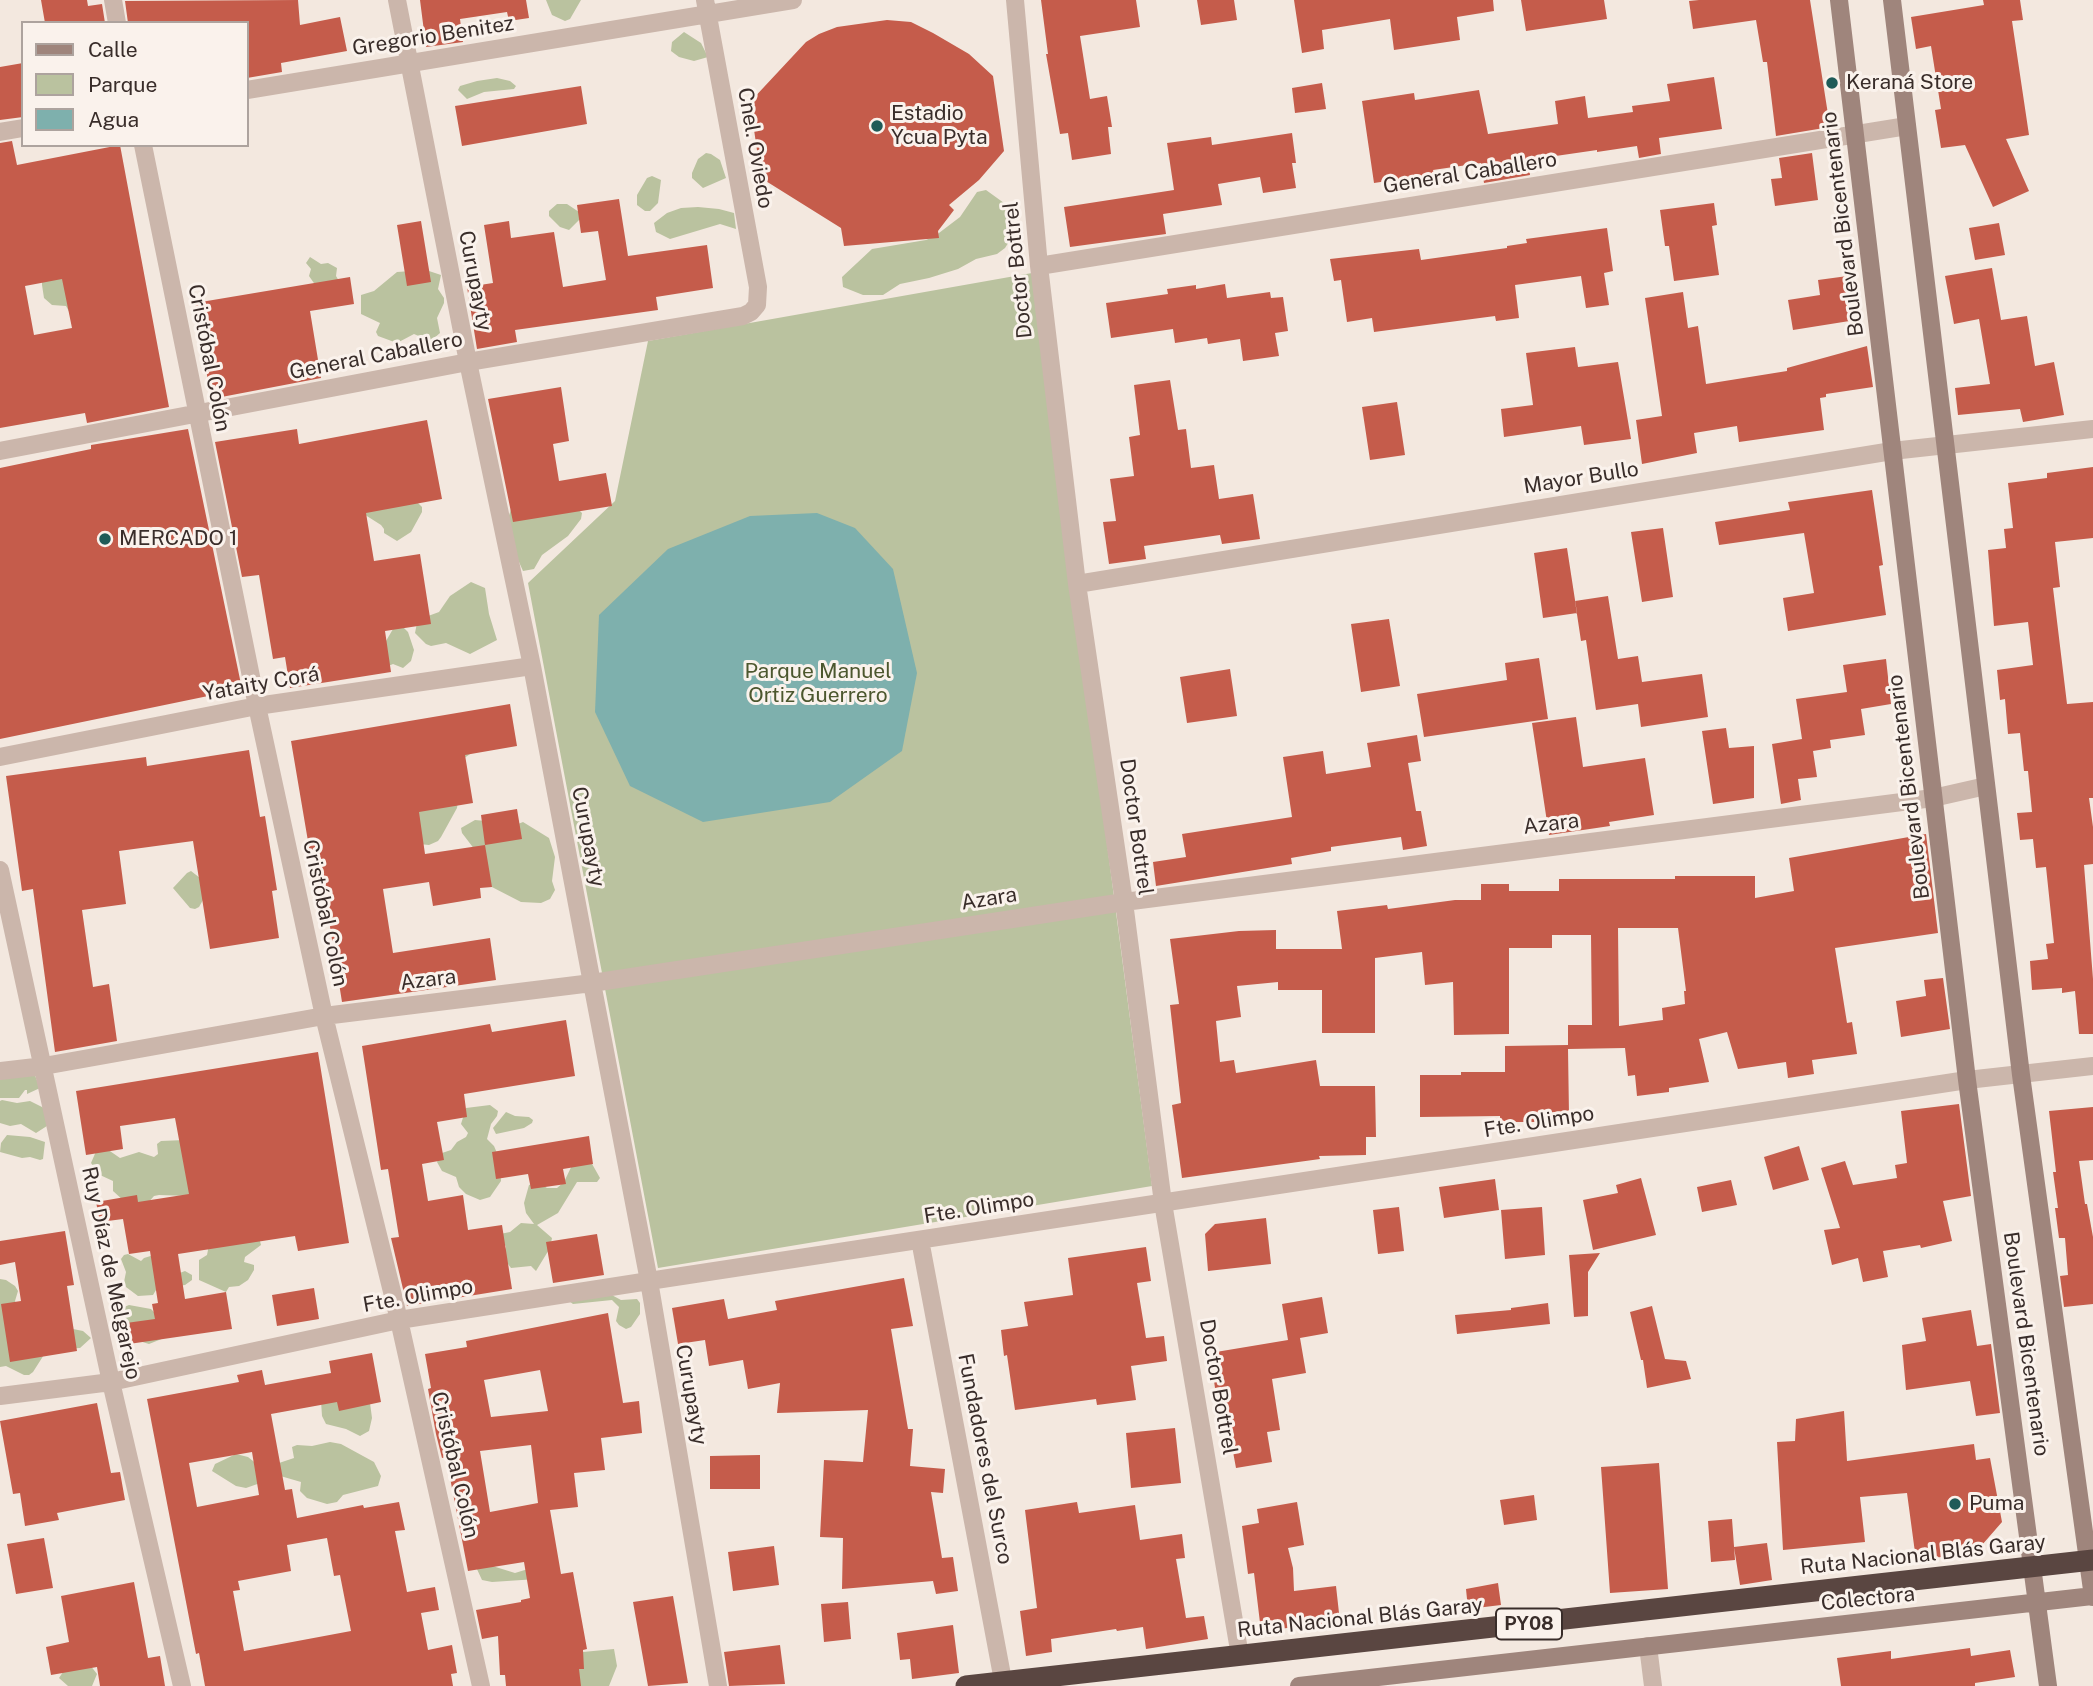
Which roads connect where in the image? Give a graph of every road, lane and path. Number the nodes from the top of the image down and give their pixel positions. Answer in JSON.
{"nodes":[{"id":1,"x":113,"y":0,"type":"edge"},
{"id":2,"x":397,"y":0,"type":"edge"},
{"id":3,"x":793,"y":0,"type":"edge"},
{"id":4,"x":1015,"y":0,"type":"edge"},
{"id":5,"x":1839,"y":0,"type":"edge"},
{"id":6,"x":1892,"y":0,"type":"edge"},
{"id":7,"x":706,"y":7,"type":"edge"},
{"id":8,"x":117,"y":21,"type":"edge"},
{"id":9,"x":409,"y":63,"type":"junction"},
{"id":10,"x":248,"y":90,"type":"edge"},
{"id":11,"x":1907,"y":126,"type":"junction"},
{"id":12,"x":21,"y":128,"type":"edge"},
{"id":13,"x":0,"y":132,"type":"edge"},
{"id":14,"x":1855,"y":134,"type":"junction"},
{"id":15,"x":143,"y":147,"type":"edge"},
{"id":16,"x":1040,"y":266,"type":"junction"},
{"id":17,"x":757,"y":305,"type":"joint"},
{"id":18,"x":468,"y":362,"type":"junction"},
{"id":19,"x":197,"y":412,"type":"junction"},
{"id":20,"x":2093,"y":429,"type":"edge"},
{"id":21,"x":1946,"y":446,"type":"junction"},
{"id":22,"x":0,"y":451,"type":"edge"},
{"id":23,"x":1892,"y":451,"type":"junction"},
{"id":24,"x":1077,"y":584,"type":"junction"},
{"id":25,"x":532,"y":666,"type":"junction"},
{"id":26,"x":257,"y":706,"type":"junction"},
{"id":27,"x":0,"y":757,"type":"edge"},
{"id":28,"x":1986,"y":786,"type":"junction"},
{"id":29,"x":1933,"y":798,"type":"junction"},
{"id":30,"x":0,"y":870,"type":"edge"},
{"id":31,"x":1124,"y":902,"type":"junction"},
{"id":32,"x":592,"y":983,"type":"junction"},
{"id":33,"x":324,"y":1016,"type":"junction"},
{"id":34,"x":44,"y":1066,"type":"junction"},
{"id":35,"x":2093,"y":1066,"type":"edge"},
{"id":36,"x":0,"y":1072,"type":"edge"},
{"id":37,"x":2021,"y":1075,"type":"junction"},
{"id":38,"x":1967,"y":1080,"type":"junction"},
{"id":39,"x":1163,"y":1203,"type":"junction"},
{"id":40,"x":920,"y":1240,"type":"junction"},
{"id":41,"x":649,"y":1280,"type":"junction"},
{"id":42,"x":399,"y":1321,"type":"junction"},
{"id":43,"x":111,"y":1382,"type":"junction"},
{"id":44,"x":0,"y":1396,"type":"edge"},
{"id":45,"x":2091,"y":1561,"type":"edge"},
{"id":46,"x":2033,"y":1568,"type":"junction"},
{"id":47,"x":2093,"y":1596,"type":"edge"},
{"id":48,"x":2038,"y":1603,"type":"junction"},
{"id":49,"x":1648,"y":1646,"type":"junction"},
{"id":50,"x":1240,"y":1656,"type":"junction"},
{"id":51,"x":1004,"y":1684,"type":"edge"},
{"id":52,"x":182,"y":1686,"type":"edge"},
{"id":53,"x":481,"y":1686,"type":"edge"},
{"id":54,"x":718,"y":1686,"type":"edge"},
{"id":55,"x":966,"y":1686,"type":"edge"},
{"id":56,"x":1299,"y":1686,"type":"edge"},
{"id":57,"x":1653,"y":1686,"type":"edge"},
{"id":58,"x":2048,"y":1686,"type":"edge"}],
"edges":[{"from":1,"to":8,"type":"street"},
{"from":2,"to":9,"type":"street","name":"Curupayty"},
{"from":3,"to":7,"type":"street","name":"Gregorio Benitez"},
{"from":4,"to":16,"type":"street","name":"Doctor Bottrel"},
{"from":5,"to":14,"type":"main road","name":"Boulevard Bicentenario"},
{"from":6,"to":11,"type":"main road","name":"Boulevard Bicentenario"},
{"from":7,"to":9,"type":"street","name":"Gregorio Benitez"},
{"from":7,"to":17,"type":"street","name":"Cnel. Oviedo"},
{"from":9,"to":10,"type":"street","name":"Gregorio Benitez"},
{"from":9,"to":18,"type":"street","name":"Curupayty"},
{"from":11,"to":14,"type":"street","name":"General Caballero"},
{"from":11,"to":21,"type":"main road","name":"Boulevard Bicentenario"},
{"from":12,"to":13,"type":"street"},
{"from":14,"to":16,"type":"street","name":"General Caballero"},
{"from":14,"to":23,"type":"main road","name":"Boulevard Bicentenario"},
{"from":15,"to":19,"type":"street","name":"Cristóbal Colón"},
{"from":16,"to":24,"type":"street","name":"Doctor Bottrel"},
{"from":17,"to":18,"type":"street","name":"General Caballero"},
{"from":18,"to":19,"type":"street","name":"General Caballero"},
{"from":18,"to":25,"type":"street","name":"Curupayty"},
{"from":19,"to":22,"type":"street","name":"General Caballero"},
{"from":19,"to":26,"type":"street","name":"Cristóbal Colón"},
{"from":20,"to":21,"type":"street","name":"Mayor Bullo"},
{"from":21,"to":23,"type":"street","name":"Mayor Bullo"},
{"from":21,"to":28,"type":"main road","name":"Boulevard Bicentenario"},
{"from":23,"to":24,"type":"street","name":"Mayor Bullo"},
{"from":23,"to":29,"type":"main road","name":"Boulevard Bicentenario"},
{"from":24,"to":31,"type":"street","name":"Doctor Bottrel"},
{"from":25,"to":26,"type":"street","name":"Yataity Corá"},
{"from":25,"to":32,"type":"street","name":"Curupayty"},
{"from":26,"to":27,"type":"street","name":"Yataity Corá"},
{"from":26,"to":33,"type":"street","name":"Cristóbal Colón"},
{"from":28,"to":29,"type":"street","name":"Azara"},
{"from":28,"to":37,"type":"main road","name":"Boulevard Bicentenario"},
{"from":29,"to":31,"type":"street","name":"Azara"},
{"from":29,"to":38,"type":"main road","name":"Boulevard Bicentenario"},
{"from":30,"to":34,"type":"street","name":"Ruy Díaz de Melgarejo"},
{"from":31,"to":32,"type":"street","name":"Azara"},
{"from":31,"to":39,"type":"street","name":"Doctor Bottrel"},
{"from":32,"to":33,"type":"street","name":"Azara"},
{"from":32,"to":41,"type":"street","name":"Curupayty"},
{"from":33,"to":34,"type":"street","name":"Azara"},
{"from":33,"to":42,"type":"street","name":"Cristóbal Colón"},
{"from":34,"to":36,"type":"street","name":"Azara"},
{"from":34,"to":43,"type":"street","name":"Ruy Díaz de Melgarejo"},
{"from":35,"to":37,"type":"street","name":"Fte. Olimpo"},
{"from":37,"to":38,"type":"street","name":"Fte. Olimpo"},
{"from":37,"to":45,"type":"main road","name":"Boulevard Bicentenario"},
{"from":38,"to":39,"type":"street","name":"Fte. Olimpo"},
{"from":38,"to":46,"type":"main road","name":"Boulevard Bicentenario"},
{"from":39,"to":40,"type":"street","name":"Fte. Olimpo"},
{"from":39,"to":50,"type":"street","name":"Doctor Bottrel"},
{"from":40,"to":41,"type":"street","name":"Fte. Olimpo"},
{"from":40,"to":51,"type":"street","name":"Fundadores del Surco"},
{"from":41,"to":42,"type":"street","name":"Fte. Olimpo"},
{"from":41,"to":54,"type":"street","name":"Curupayty"},
{"from":42,"to":43,"type":"street","name":"Fte. Olimpo"},
{"from":42,"to":53,"type":"street","name":"Cristóbal Colón"},
{"from":43,"to":44,"type":"street","name":"Fte. Olimpo"},
{"from":43,"to":52,"type":"street","name":"Ruy Díaz de Melgarejo"},
{"from":45,"to":46,"type":"highway","name":"Ruta Nacional Blás Garay","number":"PY08"},
{"from":45,"to":47,"type":"main road","name":"Boulevard Bicentenario"},
{"from":46,"to":48,"type":"main road","name":"Boulevard Bicentenario"},
{"from":46,"to":50,"type":"highway","name":"Ruta Nacional Blás Garay","number":"PY08"},
{"from":47,"to":48,"type":"main road","name":"Colectora"},
{"from":48,"to":49,"type":"main road","name":"Colectora"},
{"from":48,"to":58,"type":"main road","name":"Boulevard Bicentenario"},
{"from":49,"to":56,"type":"main road","name":"Colectora"},
{"from":49,"to":57,"type":"street"},
{"from":50,"to":51,"type":"highway","name":"Ruta Nacional Blás Garay","number":"PY08"},
{"from":51,"to":55,"type":"highway","name":"Ruta Nacional Blás Garay","number":"PY08"}]}
